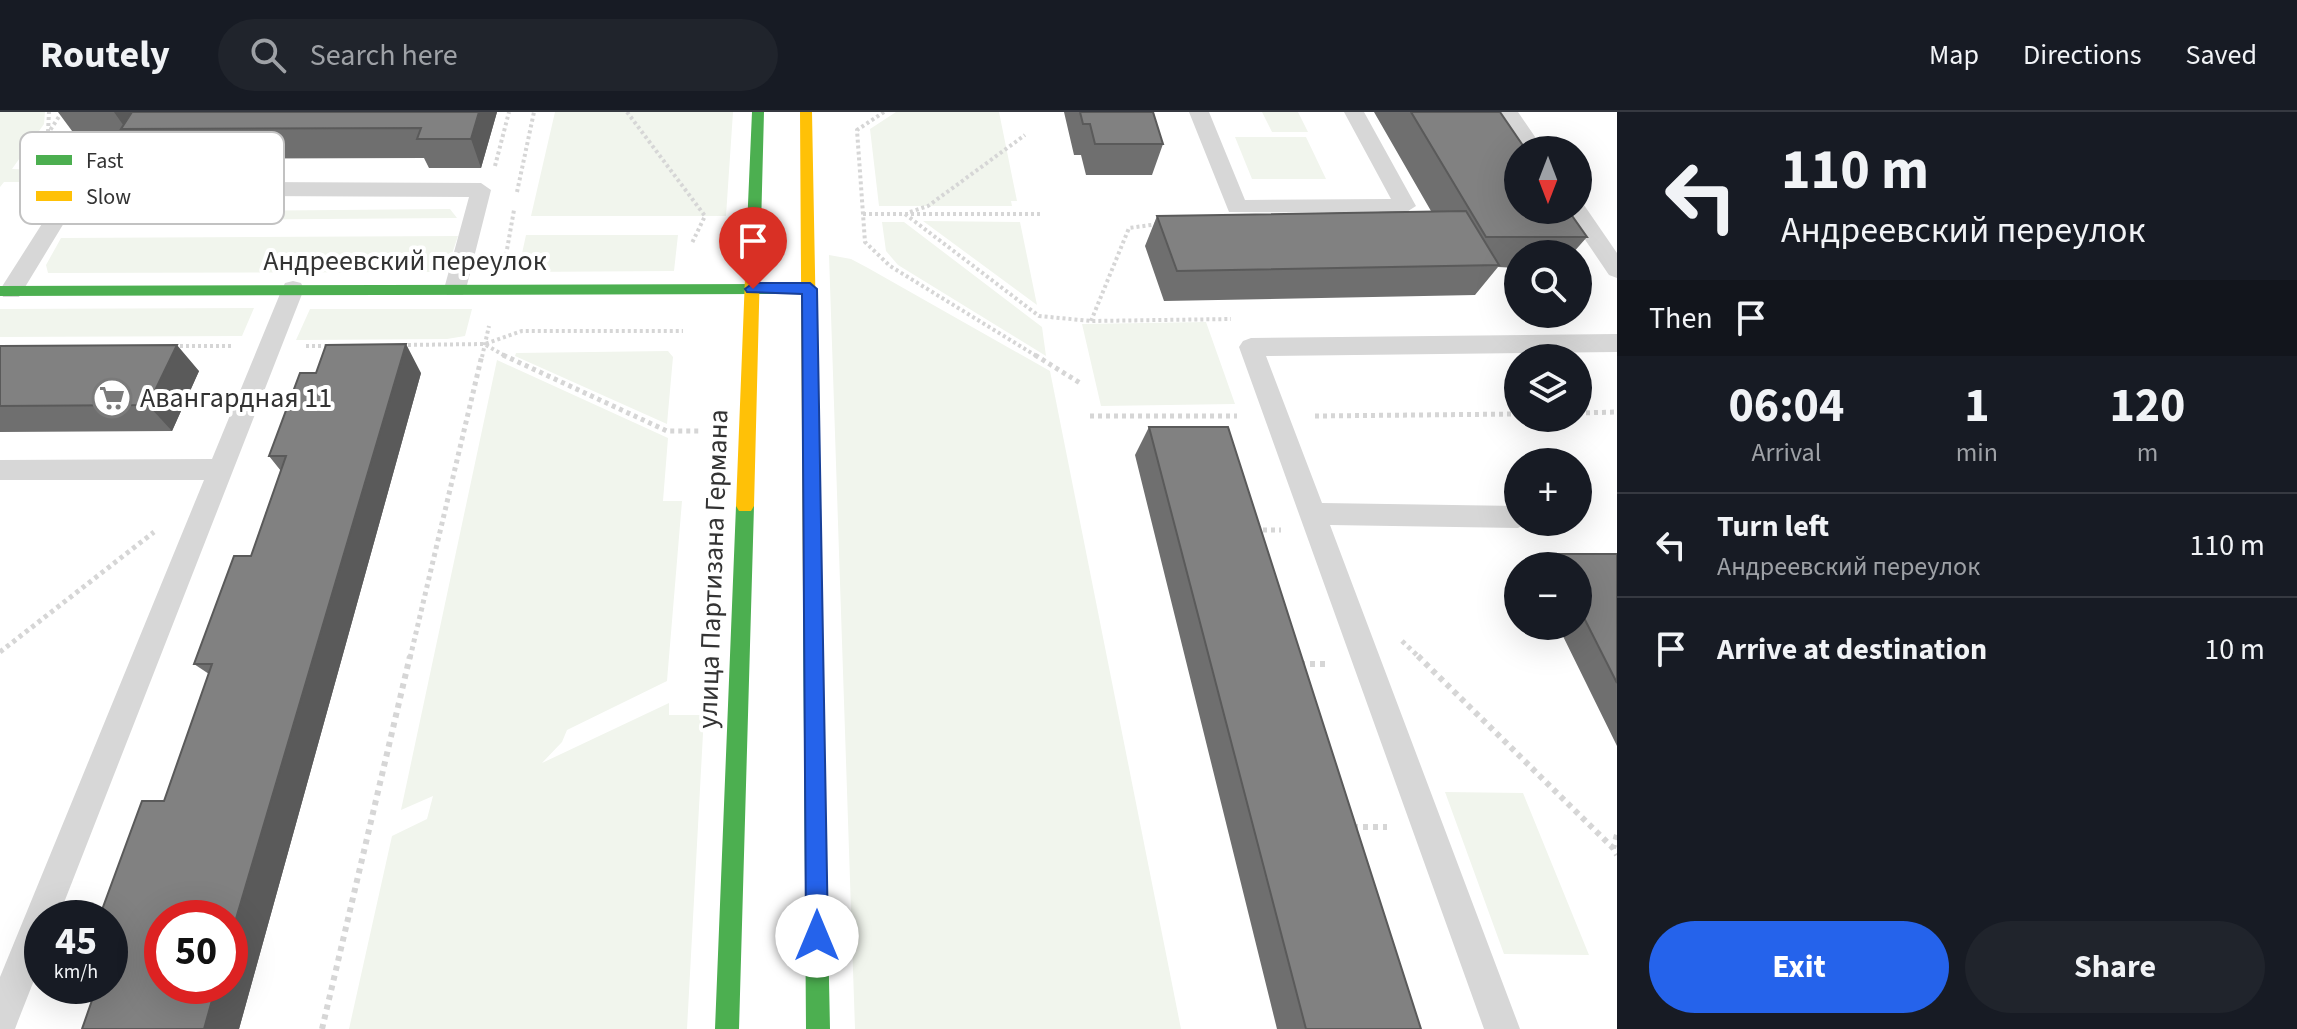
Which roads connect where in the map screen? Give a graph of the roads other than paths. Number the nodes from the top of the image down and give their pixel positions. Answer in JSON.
{"nodes":[{"id":1,"x":758,"y":112,"type":"edge"},
{"id":2,"x":806,"y":112,"type":"edge"},
{"id":3,"x":1199,"y":112,"type":"edge"},
{"id":4,"x":1354,"y":112,"type":"edge"},
{"id":5,"x":1508,"y":112,"type":"edge"},
{"id":6,"x":1524,"y":136,"type":"edge"},
{"id":7,"x":284,"y":189,"type":"edge"},
{"id":8,"x":51,"y":224,"type":"edge"},
{"id":9,"x":1586,"y":224,"type":"edge"},
{"id":10,"x":1617,"y":270,"type":"edge"},
{"id":11,"x":293,"y":289,"type":"junction"},
{"id":12,"x":455,"y":289,"type":"junction"},
{"id":13,"x":753,"y":289,"type":"junction"},
{"id":14,"x":810,"y":289,"type":"junction"},
{"id":15,"x":6,"y":291,"type":"edge"},
{"id":16,"x":1617,"y":343,"type":"edge"},
{"id":17,"x":221,"y":469,"type":"junction"},
{"id":18,"x":0,"y":470,"type":"edge"},
{"id":19,"x":1314,"y":514,"type":"junction"},
{"id":20,"x":1504,"y":517,"type":"edge"},
{"id":21,"x":0,"y":1021,"type":"edge"},
{"id":22,"x":727,"y":1029,"type":"edge"},
{"id":23,"x":818,"y":1029,"type":"edge"},
{"id":24,"x":1502,"y":1029,"type":"edge"}],
"edges":[{"from":1,"to":13,"type":"main road","name":"улица Партизана Германа"},
{"from":2,"to":14,"type":"main road"},
{"from":3,"to":4,"type":"lane"},
{"from":5,"to":6,"type":"lane"},
{"from":7,"to":12,"type":"lane"},
{"from":8,"to":15,"type":"lane"},
{"from":9,"to":10,"type":"lane"},
{"from":11,"to":12,"type":"main road","name":"Андреевский переулок"},
{"from":11,"to":15,"type":"main road","name":"Андреевский переулок"},
{"from":11,"to":17,"type":"lane"},
{"from":12,"to":13,"type":"main road","name":"Андреевский переулок"},
{"from":13,"to":14,"type":"main road","name":"Андреевский переулок"},
{"from":13,"to":22,"type":"main road","name":"улица Партизана Германа"},
{"from":14,"to":23,"type":"main road"},
{"from":16,"to":19,"type":"lane"},
{"from":17,"to":18,"type":"lane"},
{"from":17,"to":21,"type":"lane"},
{"from":19,"to":20,"type":"lane"},
{"from":19,"to":24,"type":"lane"}]}
